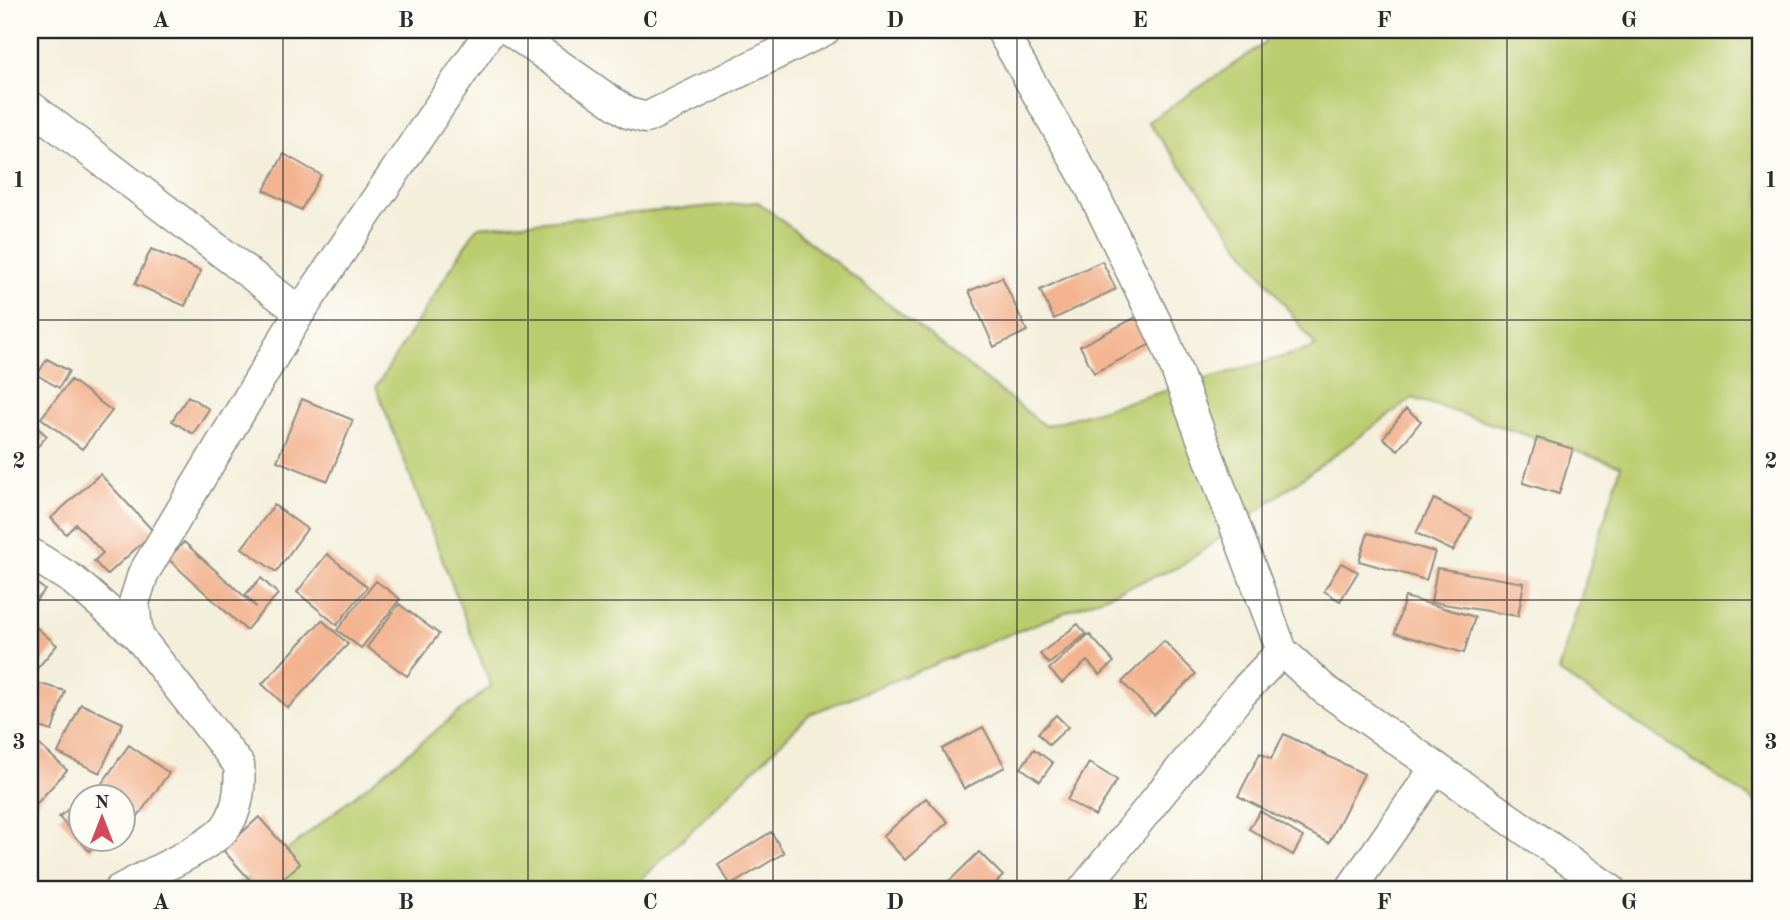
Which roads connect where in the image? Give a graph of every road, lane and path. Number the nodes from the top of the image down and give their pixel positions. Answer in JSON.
{"nodes":[{"id":1,"x":491,"y":30,"type":"edge"},
{"id":2,"x":509,"y":30,"type":"edge"},
{"id":3,"x":825,"y":30,"type":"edge"},
{"id":4,"x":1001,"y":30,"type":"edge"},
{"id":5,"x":30,"y":106,"type":"edge"},
{"id":6,"x":300,"y":312,"type":"junction"},
{"id":7,"x":30,"y":553,"type":"edge"},
{"id":8,"x":138,"y":636,"type":"junction"},
{"id":9,"x":1282,"y":651,"type":"junction"},
{"id":10,"x":1436,"y":768,"type":"junction"},
{"id":11,"x":119,"y":890,"type":"edge"},
{"id":12,"x":1083,"y":890,"type":"edge"},
{"id":13,"x":1350,"y":890,"type":"edge"},
{"id":14,"x":1611,"y":890,"type":"edge"}],
"edges":[{"from":1,"to":6,"type":"street"},
{"from":2,"to":3,"type":"street"},
{"from":4,"to":9,"type":"street"},
{"from":5,"to":6,"type":"street"},
{"from":6,"to":8,"type":"street"},
{"from":7,"to":8,"type":"street"},
{"from":8,"to":11,"type":"street"},
{"from":9,"to":10,"type":"street"},
{"from":9,"to":12,"type":"street"},
{"from":10,"to":13,"type":"street"},
{"from":10,"to":14,"type":"street"}]}
